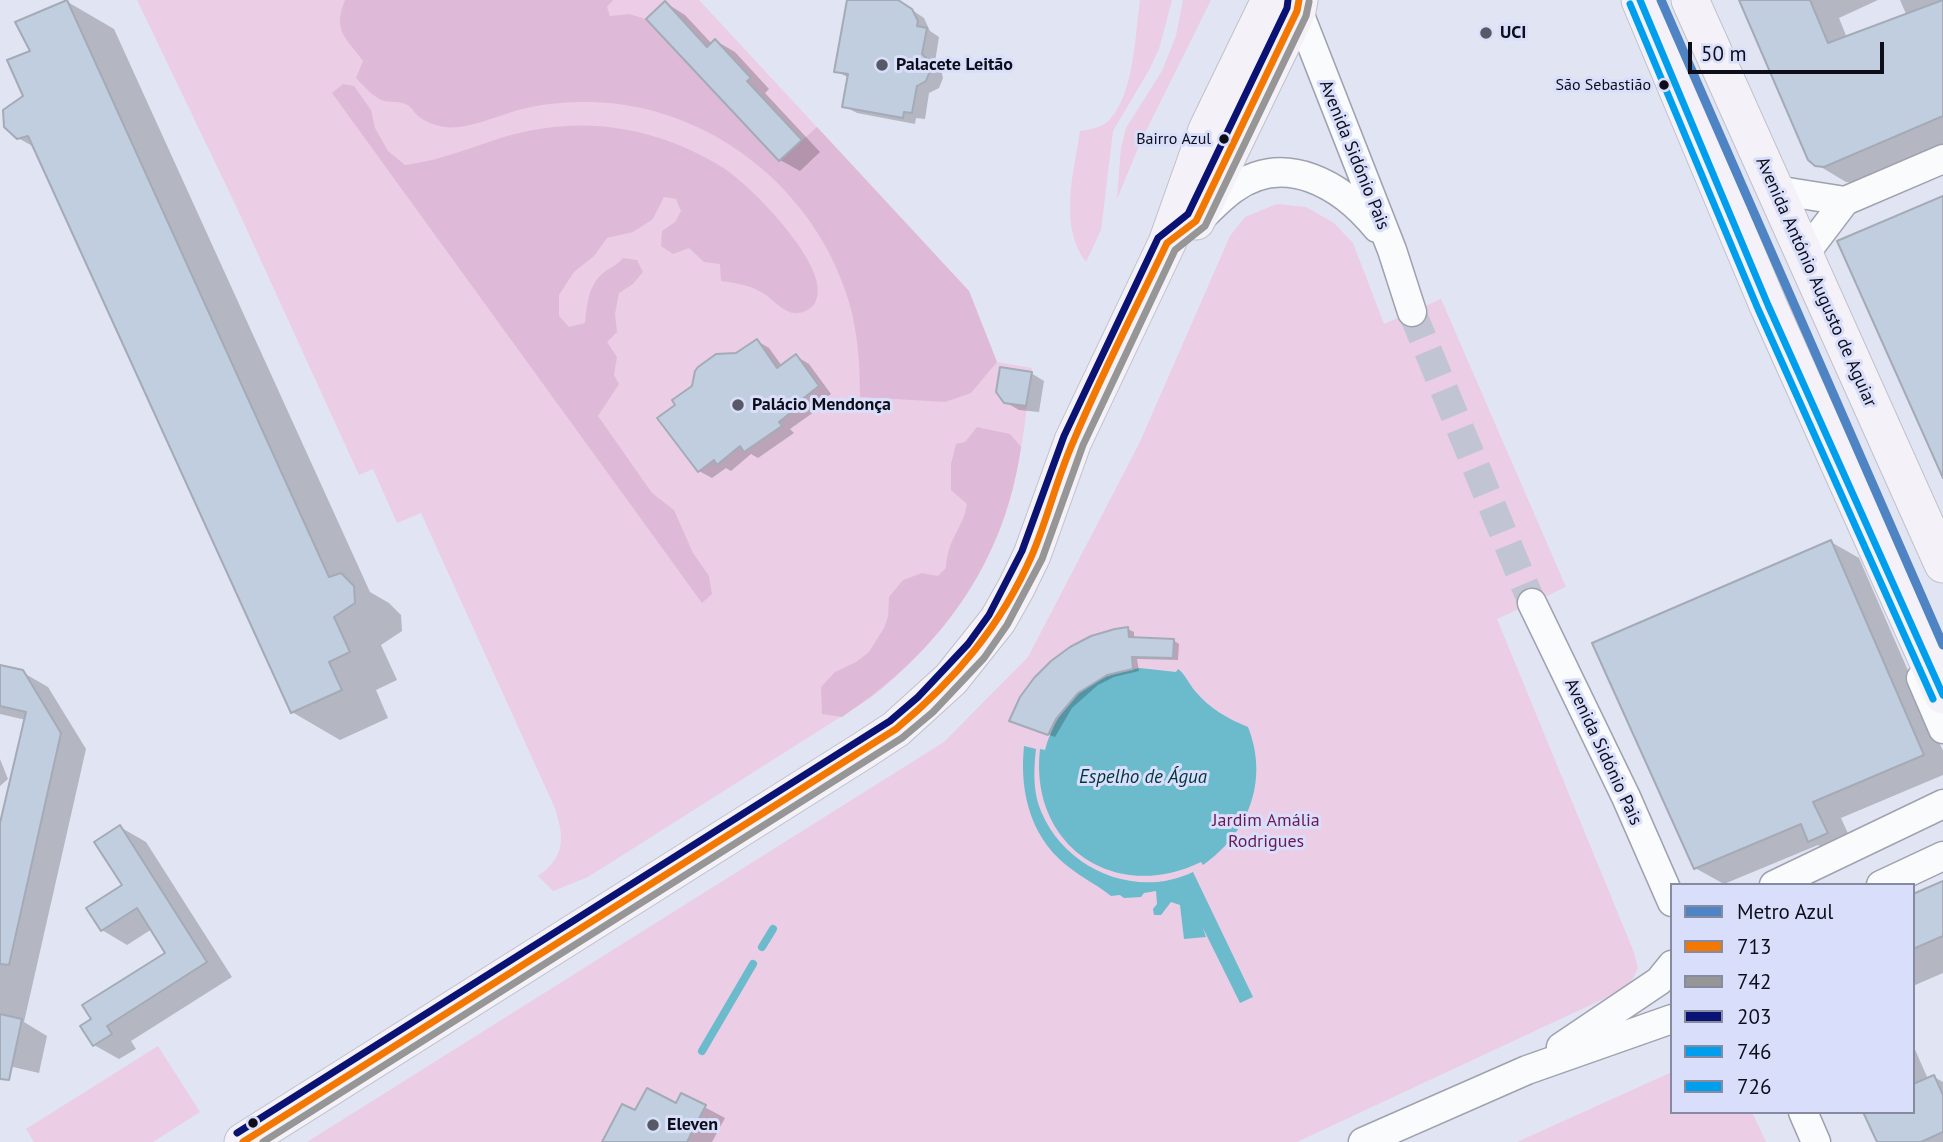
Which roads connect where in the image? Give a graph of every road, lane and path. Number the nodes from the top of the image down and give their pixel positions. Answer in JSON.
{"nodes":[{"id":1,"x":1640,"y":0,"type":"edge"},
{"id":2,"x":1690,"y":0,"type":"edge"},
{"id":3,"x":1290,"y":3,"type":"edge"},
{"id":4,"x":1943,"y":159,"type":"edge"},
{"id":5,"x":1775,"y":190,"type":"junction"},
{"id":6,"x":1845,"y":201,"type":"junction"},
{"id":7,"x":1196,"y":221,"type":"junction"},
{"id":8,"x":1167,"y":243,"type":"junction"},
{"id":9,"x":1392,"y":250,"type":"junction"},
{"id":10,"x":1804,"y":255,"type":"junction"},
{"id":11,"x":1768,"y":305,"type":"junction"},
{"id":12,"x":1412,"y":312,"type":"tunnel mouth"},
{"id":13,"x":1943,"y":564,"type":"edge"},
{"id":14,"x":1532,"y":603,"type":"tunnel mouth"},
{"id":15,"x":1925,"y":654,"type":"junction"},
{"id":16,"x":1943,"y":695,"type":"edge"},
{"id":17,"x":1943,"y":729,"type":"edge"},
{"id":18,"x":1943,"y":804,"type":"edge"},
{"id":19,"x":1943,"y":856,"type":"edge"},
{"id":20,"x":1778,"y":883,"type":"edge"},
{"id":21,"x":1885,"y":883,"type":"edge"},
{"id":22,"x":1670,"y":897,"type":"edge"},
{"id":23,"x":1670,"y":967,"type":"edge"},
{"id":24,"x":1670,"y":1020,"type":"edge"},
{"id":25,"x":1527,"y":1070,"type":"junction"},
{"id":26,"x":1803,"y":1114,"type":"edge"},
{"id":27,"x":243,"y":1142,"type":"edge"},
{"id":28,"x":1363,"y":1142,"type":"edge"},
{"id":29,"x":1816,"y":1142,"type":"edge"}],
"edges":[{"from":1,"to":11,"type":"main road"},
{"from":2,"to":5,"type":"main road","name":"Avenida António Augusto de Aguiar"},
{"from":3,"to":7,"type":"main road"},
{"from":3,"to":8,"type":"main road"},
{"from":3,"to":9,"type":"street","name":"Avenida Sidónio Pais"},
{"from":4,"to":6,"type":"street"},
{"from":5,"to":6,"type":"street"},
{"from":5,"to":10,"type":"main road","name":"Avenida António Augusto de Aguiar"},
{"from":6,"to":10,"type":"street"},
{"from":7,"to":8,"type":"main road"},
{"from":7,"to":9,"type":"street"},
{"from":8,"to":27,"type":"main road"},
{"from":9,"to":12,"type":"street","name":"Avenida Sidónio Pais"},
{"from":10,"to":11,"type":"main road"},
{"from":10,"to":13,"type":"main road","name":"Avenida António Augusto de Aguiar"},
{"from":11,"to":15,"type":"main road"},
{"from":14,"to":22,"type":"street","name":"Avenida Sidónio Pais"},
{"from":15,"to":16,"type":"main road"},
{"from":15,"to":17,"type":"street"},
{"from":18,"to":20,"type":"street"},
{"from":19,"to":21,"type":"street"},
{"from":23,"to":25,"type":"street"},
{"from":24,"to":25,"type":"street"},
{"from":25,"to":28,"type":"street"},
{"from":26,"to":29,"type":"street"}]}
